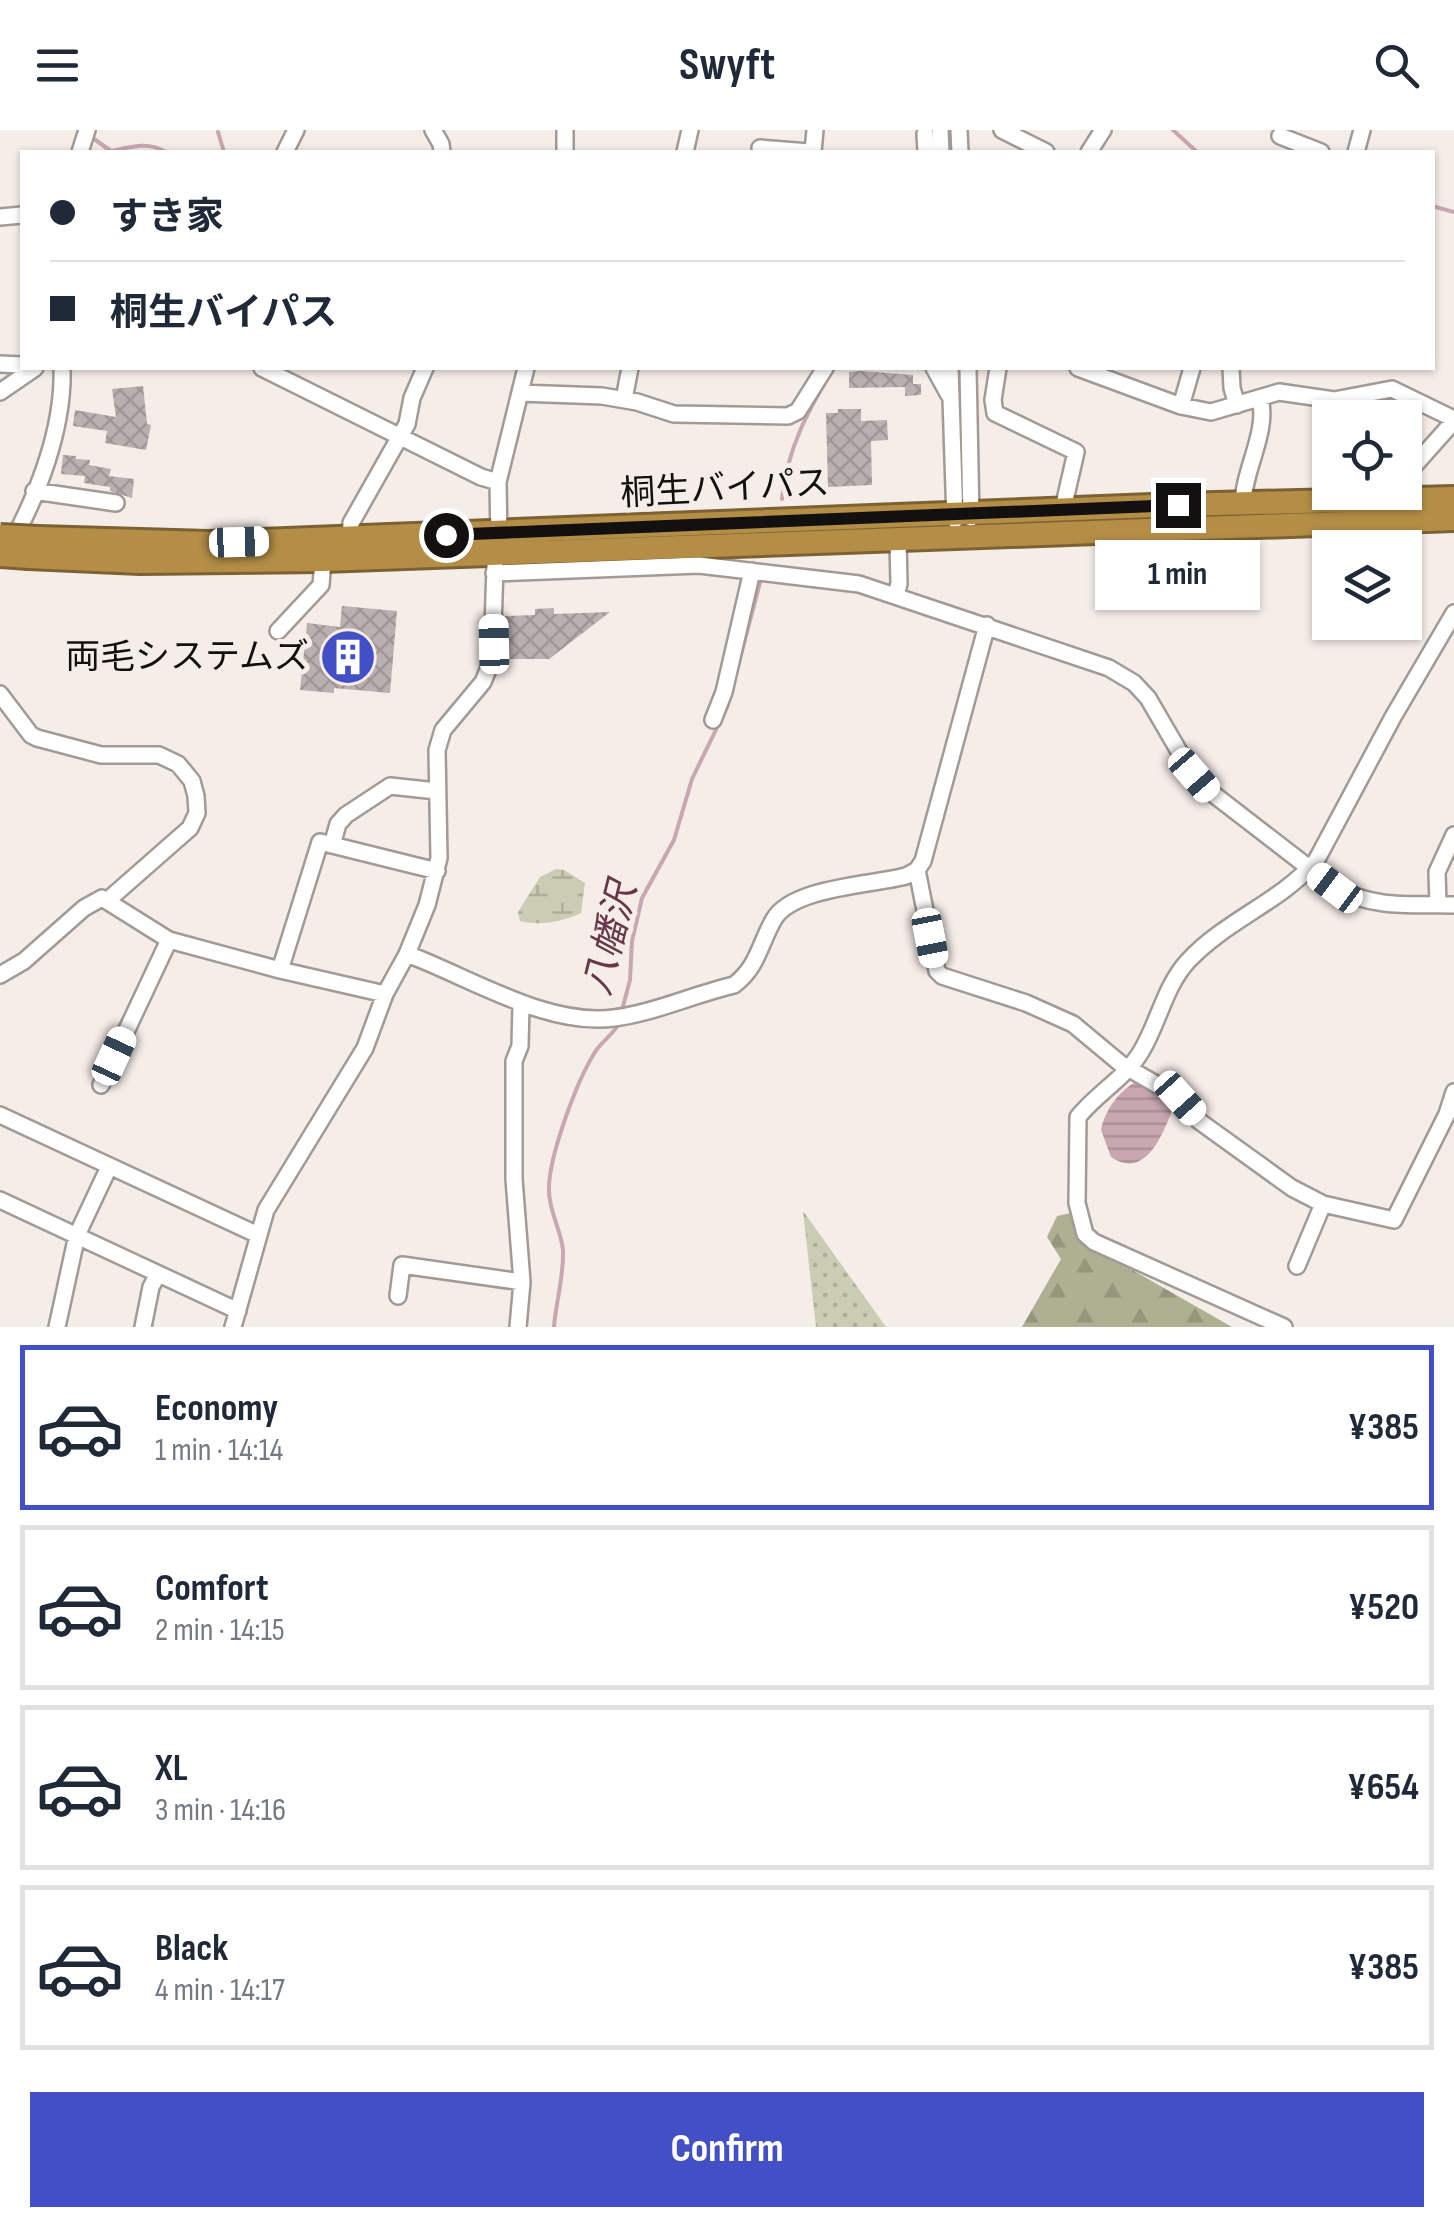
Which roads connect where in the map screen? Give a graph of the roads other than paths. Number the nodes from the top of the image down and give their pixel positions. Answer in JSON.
{"nodes":[{"id":1,"x":1002,"y":130,"type":"edge"},
{"id":2,"x":1280,"y":136,"type":"dead end"},
{"id":3,"x":760,"y":148,"type":"dead end"},
{"id":4,"x":786,"y":150,"type":"edge"},
{"id":5,"x":1042,"y":150,"type":"edge"},
{"id":6,"x":1316,"y":150,"type":"edge"},
{"id":7,"x":32,"y":370,"type":"edge"},
{"id":8,"x":62,"y":370,"type":"edge"},
{"id":9,"x":266,"y":370,"type":"edge"},
{"id":10,"x":423,"y":370,"type":"edge"},
{"id":11,"x":526,"y":370,"type":"edge"},
{"id":12,"x":630,"y":370,"type":"edge"},
{"id":13,"x":824,"y":370,"type":"edge"},
{"id":14,"x":935,"y":370,"type":"edge"},
{"id":15,"x":950,"y":370,"type":"edge"},
{"id":16,"x":968,"y":370,"type":"edge"},
{"id":17,"x":998,"y":370,"type":"edge"},
{"id":18,"x":1096,"y":370,"type":"edge"},
{"id":19,"x":1191,"y":370,"type":"edge"},
{"id":20,"x":1231,"y":370,"type":"edge"},
{"id":21,"x":0,"y":392,"type":"edge"},
{"id":22,"x":520,"y":393,"type":"junction"},
{"id":23,"x":1260,"y":398,"type":"junction"},
{"id":24,"x":624,"y":399,"type":"junction"},
{"id":25,"x":951,"y":399,"type":"junction"},
{"id":26,"x":1237,"y":405,"type":"junction"},
{"id":27,"x":1181,"y":406,"type":"junction"},
{"id":28,"x":1454,"y":420,"type":"edge"},
{"id":29,"x":400,"y":435,"type":"junction"},
{"id":30,"x":1422,"y":457,"type":"edge"},
{"id":31,"x":498,"y":482,"type":"junction"},
{"id":32,"x":34,"y":491,"type":"junction"},
{"id":33,"x":1422,"y":497,"type":"edge"},
{"id":34,"x":1454,"y":498,"type":"edge"},
{"id":35,"x":1312,"y":501,"type":"edge"},
{"id":36,"x":116,"y":503,"type":"dead end"},
{"id":37,"x":1243,"y":505,"type":"junction"},
{"id":38,"x":1066,"y":511,"type":"junction"},
{"id":39,"x":1454,"y":519,"type":"edge"},
{"id":40,"x":963,"y":522,"type":"junction"},
{"id":41,"x":0,"y":536,"type":"edge"},
{"id":42,"x":350,"y":538,"type":"junction"},
{"id":43,"x":898,"y":538,"type":"junction"},
{"id":44,"x":34,"y":548,"type":"junction"},
{"id":45,"x":497,"y":554,"type":"junction"},
{"id":46,"x":0,"y":555,"type":"edge"},
{"id":47,"x":323,"y":560,"type":"junction"},
{"id":48,"x":0,"y":563,"type":"edge"},
{"id":49,"x":758,"y":572,"type":"junction"},
{"id":50,"x":896,"y":594,"type":"junction"},
{"id":51,"x":1454,"y":613,"type":"edge"},
{"id":52,"x":987,"y":625,"type":"junction"},
{"id":53,"x":278,"y":631,"type":"dead end"},
{"id":54,"x":0,"y":694,"type":"edge"},
{"id":55,"x":713,"y":720,"type":"dead end"},
{"id":56,"x":437,"y":791,"type":"junction"},
{"id":57,"x":1454,"y":835,"type":"edge"},
{"id":58,"x":332,"y":845,"type":"junction"},
{"id":59,"x":1309,"y":868,"type":"junction"},
{"id":60,"x":917,"y":870,"type":"junction"},
{"id":61,"x":437,"y":872,"type":"junction"},
{"id":62,"x":108,"y":900,"type":"junction"},
{"id":63,"x":1446,"y":905,"type":"edge"},
{"id":64,"x":169,"y":940,"type":"junction"},
{"id":65,"x":408,"y":954,"type":"junction"},
{"id":66,"x":280,"y":970,"type":"junction"},
{"id":67,"x":0,"y":974,"type":"edge"},
{"id":68,"x":384,"y":994,"type":"junction"},
{"id":69,"x":521,"y":1004,"type":"junction"},
{"id":70,"x":1129,"y":1068,"type":"junction"},
{"id":71,"x":101,"y":1085,"type":"dead end"},
{"id":72,"x":1454,"y":1092,"type":"edge"},
{"id":73,"x":0,"y":1114,"type":"edge"},
{"id":74,"x":109,"y":1167,"type":"junction"},
{"id":75,"x":1,"y":1202,"type":"edge"},
{"id":76,"x":1323,"y":1204,"type":"junction"},
{"id":77,"x":78,"y":1235,"type":"junction"},
{"id":78,"x":258,"y":1236,"type":"junction"},
{"id":79,"x":1297,"y":1266,"type":"dead end"},
{"id":80,"x":158,"y":1274,"type":"junction"},
{"id":81,"x":522,"y":1282,"type":"junction"},
{"id":82,"x":398,"y":1296,"type":"dead end"},
{"id":83,"x":236,"y":1319,"type":"edge"},
{"id":84,"x":57,"y":1327,"type":"edge"},
{"id":85,"x":143,"y":1327,"type":"edge"},
{"id":86,"x":518,"y":1327,"type":"edge"},
{"id":87,"x":1284,"y":1327,"type":"edge"}],
"edges":[{"from":1,"to":5,"type":"street"},
{"from":2,"to":6,"type":"street"},
{"from":3,"to":4,"type":"street"},
{"from":7,"to":21,"type":"street"},
{"from":8,"to":32,"type":"street"},
{"from":9,"to":29,"type":"street"},
{"from":10,"to":29,"type":"street"},
{"from":11,"to":22,"type":"street"},
{"from":12,"to":24,"type":"street"},
{"from":13,"to":24,"type":"street"},
{"from":14,"to":25,"type":"street"},
{"from":15,"to":25,"type":"street"},
{"from":16,"to":40,"type":"street"},
{"from":17,"to":38,"type":"street"},
{"from":18,"to":27,"type":"street"},
{"from":19,"to":27,"type":"street"},
{"from":20,"to":26,"type":"street"},
{"from":22,"to":24,"type":"street"},
{"from":22,"to":31,"type":"street"},
{"from":23,"to":26,"type":"street"},
{"from":23,"to":28,"type":"street"},
{"from":23,"to":37,"type":"street"},
{"from":25,"to":40,"type":"street"},
{"from":26,"to":27,"type":"street"},
{"from":28,"to":30,"type":"street"},
{"from":29,"to":31,"type":"street"},
{"from":29,"to":42,"type":"street"},
{"from":31,"to":45,"type":"street"},
{"from":32,"to":36,"type":"street"},
{"from":32,"to":48,"type":"street"},
{"from":33,"to":34,"type":"highway","name":"桐生バイパス"},
{"from":35,"to":37,"type":"highway","name":"桐生バイパス"},
{"from":37,"to":38,"type":"highway","name":"桐生バイパス"},
{"from":38,"to":40,"type":"highway","name":"桐生バイパス"},
{"from":39,"to":40,"type":"highway","name":"桐生バイパス"},
{"from":40,"to":43,"type":"highway","name":"桐生バイパス"},
{"from":40,"to":45,"type":"highway","name":"桐生バイパス"},
{"from":41,"to":44,"type":"highway","name":"桐生バイパス","bridge":true},
{"from":42,"to":44,"type":"highway","name":"桐生バイパス"},
{"from":42,"to":45,"type":"highway","name":"桐生バイパス"},
{"from":43,"to":45,"type":"highway","name":"桐生バイパス"},
{"from":43,"to":50,"type":"street"},
{"from":44,"to":46,"type":"highway","name":"桐生バイパス","bridge":true},
{"from":44,"to":47,"type":"highway","name":"桐生バイパス"},
{"from":45,"to":47,"type":"highway","name":"桐生バイパス"},
{"from":45,"to":49,"type":"street"},
{"from":45,"to":56,"type":"street"},
{"from":47,"to":53,"type":"street"},
{"from":49,"to":50,"type":"street"},
{"from":49,"to":55,"type":"street"},
{"from":50,"to":52,"type":"street"},
{"from":51,"to":59,"type":"street"},
{"from":52,"to":59,"type":"street"},
{"from":52,"to":60,"type":"street"},
{"from":54,"to":62,"type":"street"},
{"from":56,"to":58,"type":"street"},
{"from":56,"to":61,"type":"street"},
{"from":57,"to":63,"type":"street"},
{"from":58,"to":61,"type":"street"},
{"from":58,"to":66,"type":"street"},
{"from":59,"to":63,"type":"street"},
{"from":59,"to":70,"type":"street"},
{"from":60,"to":69,"type":"street"},
{"from":60,"to":70,"type":"street"},
{"from":61,"to":65,"type":"street"},
{"from":62,"to":64,"type":"street"},
{"from":62,"to":67,"type":"street"},
{"from":64,"to":66,"type":"street"},
{"from":64,"to":71,"type":"street"},
{"from":65,"to":68,"type":"street"},
{"from":65,"to":69,"type":"street"},
{"from":66,"to":68,"type":"street"},
{"from":68,"to":78,"type":"street"},
{"from":69,"to":81,"type":"street"},
{"from":70,"to":76,"type":"street"},
{"from":70,"to":87,"type":"street"},
{"from":72,"to":76,"type":"street"},
{"from":73,"to":74,"type":"street"},
{"from":74,"to":77,"type":"street"},
{"from":74,"to":78,"type":"street"},
{"from":75,"to":77,"type":"street"},
{"from":76,"to":79,"type":"street"},
{"from":77,"to":80,"type":"street"},
{"from":77,"to":84,"type":"street"},
{"from":78,"to":83,"type":"street"},
{"from":80,"to":83,"type":"street"},
{"from":80,"to":85,"type":"street"},
{"from":81,"to":82,"type":"street"},
{"from":81,"to":86,"type":"street"}]}
